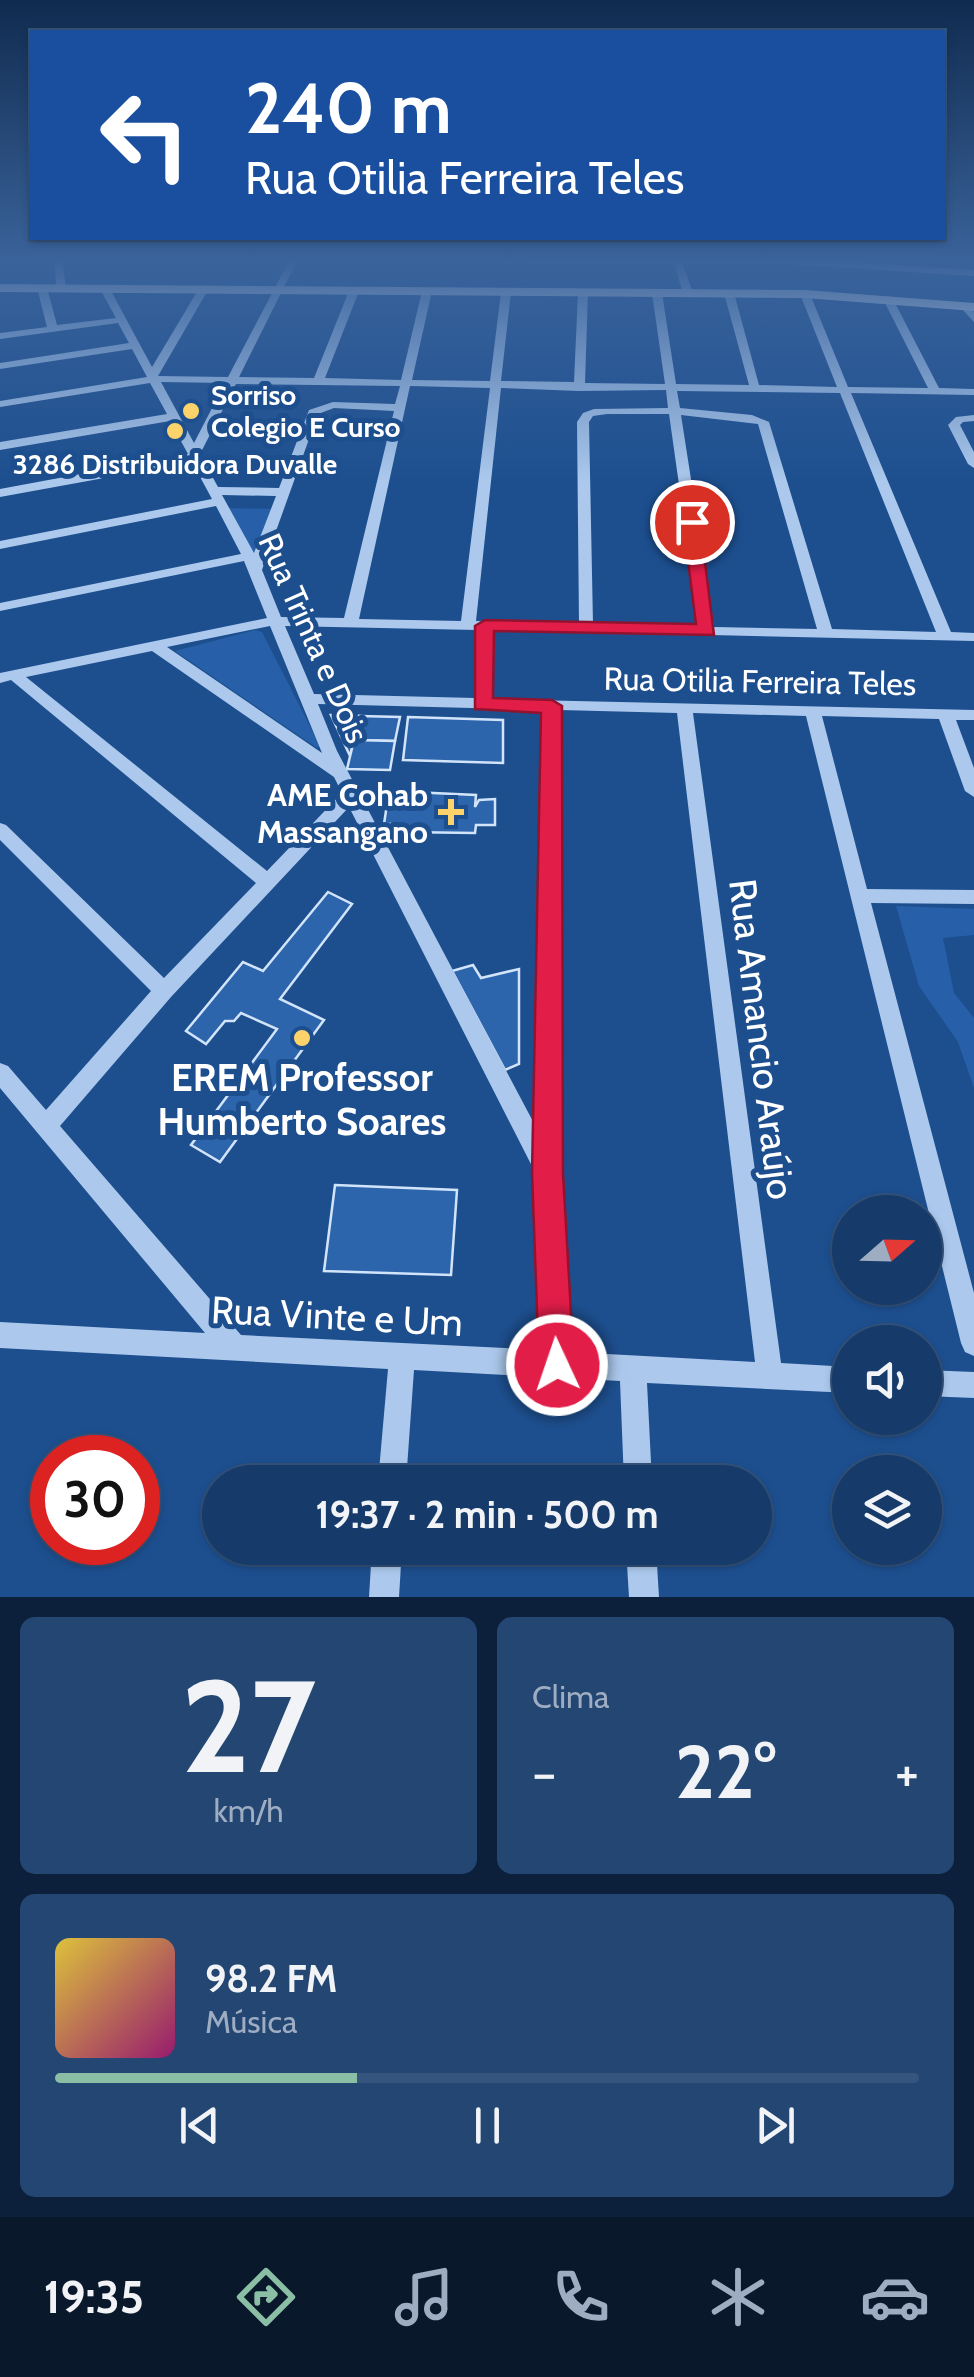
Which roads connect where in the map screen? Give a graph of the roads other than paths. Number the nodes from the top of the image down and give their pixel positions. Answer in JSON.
{"nodes":[{"id":1,"x":127,"y":334,"type":"edge"},
{"id":2,"x":179,"y":334,"type":"edge"},
{"id":3,"x":257,"y":334,"type":"edge"},
{"id":4,"x":337,"y":334,"type":"edge"},
{"id":5,"x":417,"y":334,"type":"edge"},
{"id":6,"x":500,"y":334,"type":"edge"},
{"id":7,"x":581,"y":334,"type":"edge"},
{"id":8,"x":661,"y":334,"type":"edge"},
{"id":9,"x":740,"y":334,"type":"edge"},
{"id":10,"x":820,"y":334,"type":"edge"},
{"id":11,"x":906,"y":334,"type":"edge"},
{"id":12,"x":133,"y":346,"type":"junction"},
{"id":13,"x":0,"y":366,"type":"edge"},
{"id":14,"x":154,"y":377,"type":"junction"},
{"id":15,"x":232,"y":378,"type":"junction"},
{"id":16,"x":319,"y":380,"type":"junction"},
{"id":17,"x":406,"y":382,"type":"junction"},
{"id":18,"x":492,"y":385,"type":"junction"},
{"id":19,"x":579,"y":388,"type":"junction"},
{"id":20,"x":668,"y":388,"type":"junction"},
{"id":21,"x":755,"y":389,"type":"junction"},
{"id":22,"x":842,"y":390,"type":"junction"},
{"id":23,"x":935,"y":391,"type":"junction"},
{"id":24,"x":974,"y":392,"type":"edge"},
{"id":25,"x":0,"y":404,"type":"edge"},
{"id":26,"x":400,"y":408,"type":"junction"},
{"id":27,"x":676,"y":414,"type":"junction"},
{"id":28,"x":172,"y":417,"type":"junction"},
{"id":29,"x":974,"y":418,"type":"edge"},
{"id":30,"x":0,"y":446,"type":"edge"},
{"id":31,"x":192,"y":458,"type":"junction"},
{"id":32,"x":974,"y":464,"type":"edge"},
{"id":33,"x":0,"y":492,"type":"edge"},
{"id":34,"x":281,"y":492,"type":"junction"},
{"id":35,"x":215,"y":496,"type":"junction"},
{"id":36,"x":0,"y":545,"type":"edge"},
{"id":37,"x":249,"y":556,"type":"junction"},
{"id":38,"x":254,"y":575,"type":"junction"},
{"id":39,"x":0,"y":607,"type":"edge"},
{"id":40,"x":350,"y":621,"type":"junction"},
{"id":41,"x":272,"y":622,"type":"junction"},
{"id":42,"x":476,"y":626,"type":"junction"},
{"id":43,"x":586,"y":628,"type":"junction"},
{"id":44,"x":707,"y":630,"type":"junction"},
{"id":45,"x":826,"y":634,"type":"junction"},
{"id":46,"x":945,"y":636,"type":"junction"},
{"id":47,"x":974,"y":637,"type":"edge"},
{"id":48,"x":154,"y":645,"type":"junction"},
{"id":49,"x":7,"y":676,"type":"edge"},
{"id":50,"x":306,"y":698,"type":"junction"},
{"id":51,"x":482,"y":704,"type":"junction"},
{"id":52,"x":552,"y":706,"type":"junction"},
{"id":53,"x":685,"y":710,"type":"junction"},
{"id":54,"x":813,"y":713,"type":"junction"},
{"id":55,"x":946,"y":715,"type":"junction"},
{"id":56,"x":974,"y":716,"type":"edge"},
{"id":57,"x":341,"y":775,"type":"junction"},
{"id":58,"x":974,"y":791,"type":"edge"},
{"id":59,"x":351,"y":795,"type":"junction"},
{"id":60,"x":0,"y":829,"type":"edge"},
{"id":61,"x":268,"y":882,"type":"junction"},
{"id":62,"x":861,"y":896,"type":"junction"},
{"id":63,"x":974,"y":896,"type":"edge"},
{"id":64,"x":164,"y":990,"type":"junction"},
{"id":65,"x":0,"y":1072,"type":"edge"},
{"id":66,"x":46,"y":1126,"type":"junction"},
{"id":67,"x":548,"y":1173,"type":"junction"},
{"id":68,"x":0,"y":1336,"type":"edge"},
{"id":69,"x":974,"y":1343,"type":"edge"},
{"id":70,"x":235,"y":1348,"type":"junction"},
{"id":71,"x":402,"y":1356,"type":"junction"},
{"id":72,"x":557,"y":1365,"type":"junction"},
{"id":73,"x":632,"y":1369,"type":"junction"},
{"id":74,"x":770,"y":1377,"type":"junction"},
{"id":75,"x":832,"y":1379,"type":"edge"},
{"id":76,"x":942,"y":1384,"type":"edge"},
{"id":77,"x":974,"y":1385,"type":"edge"},
{"id":78,"x":393,"y":1465,"type":"edge"},
{"id":79,"x":637,"y":1465,"type":"edge"},
{"id":80,"x":386,"y":1565,"type":"edge"},
{"id":81,"x":642,"y":1565,"type":"edge"},
{"id":82,"x":384,"y":1597,"type":"edge"},
{"id":83,"x":644,"y":1597,"type":"edge"}],
"edges":[{"from":1,"to":12,"type":"street","name":"Rua Trinta e Dois"},
{"from":2,"to":14,"type":"street"},
{"from":3,"to":15,"type":"street"},
{"from":4,"to":16,"type":"street"},
{"from":5,"to":17,"type":"street"},
{"from":6,"to":18,"type":"street"},
{"from":7,"to":19,"type":"street"},
{"from":8,"to":20,"type":"street"},
{"from":9,"to":21,"type":"street"},
{"from":10,"to":22,"type":"street"},
{"from":11,"to":23,"type":"street"},
{"from":12,"to":13,"type":"street"},
{"from":12,"to":14,"type":"street","name":"Rua Trinta e Dois"},
{"from":14,"to":15,"type":"street"},
{"from":14,"to":25,"type":"street"},
{"from":14,"to":28,"type":"street","name":"Rua Trinta e Dois"},
{"from":15,"to":16,"type":"street"},
{"from":15,"to":31,"type":"street"},
{"from":16,"to":17,"type":"street"},
{"from":17,"to":18,"type":"street"},
{"from":17,"to":26,"type":"street"},
{"from":18,"to":19,"type":"street"},
{"from":18,"to":42,"type":"street"},
{"from":19,"to":20,"type":"street"},
{"from":20,"to":21,"type":"street"},
{"from":20,"to":27,"type":"street"},
{"from":21,"to":22,"type":"street"},
{"from":22,"to":23,"type":"street"},
{"from":22,"to":46,"type":"street"},
{"from":23,"to":24,"type":"street"},
{"from":26,"to":34,"type":"street"},
{"from":26,"to":40,"type":"street"},
{"from":27,"to":43,"type":"street"},
{"from":27,"to":44,"type":"street"},
{"from":27,"to":45,"type":"street"},
{"from":28,"to":30,"type":"street"},
{"from":28,"to":31,"type":"street","name":"Rua Trinta e Dois"},
{"from":29,"to":32,"type":"street"},
{"from":31,"to":33,"type":"street"},
{"from":31,"to":35,"type":"street","name":"Rua Trinta e Dois"},
{"from":34,"to":35,"type":"street"},
{"from":34,"to":38,"type":"street"},
{"from":35,"to":36,"type":"street"},
{"from":35,"to":37,"type":"street","name":"Rua Trinta e Dois"},
{"from":37,"to":38,"type":"street","name":"Rua Trinta e Dois"},
{"from":37,"to":39,"type":"street"},
{"from":38,"to":41,"type":"street","name":"Rua Trinta e Dois"},
{"from":40,"to":41,"type":"street"},
{"from":40,"to":42,"type":"street"},
{"from":41,"to":48,"type":"street"},
{"from":41,"to":50,"type":"street","name":"Rua Trinta e Dois"},
{"from":42,"to":43,"type":"street"},
{"from":42,"to":51,"type":"street"},
{"from":43,"to":44,"type":"street"},
{"from":44,"to":45,"type":"street"},
{"from":45,"to":46,"type":"street"},
{"from":46,"to":47,"type":"street"},
{"from":48,"to":49,"type":"street"},
{"from":48,"to":57,"type":"street"},
{"from":49,"to":61,"type":"street"},
{"from":50,"to":51,"type":"street","name":"Rua Otilia Ferreira Teles"},
{"from":50,"to":57,"type":"street","name":"Rua Trinta e Dois"},
{"from":51,"to":52,"type":"street","name":"Rua Otilia Ferreira Teles"},
{"from":52,"to":53,"type":"street","name":"Rua Otilia Ferreira Teles"},
{"from":52,"to":67,"type":"street"},
{"from":53,"to":54,"type":"street","name":"Rua Otilia Ferreira Teles"},
{"from":53,"to":74,"type":"street","name":"Rua Amancio Araújo"},
{"from":54,"to":55,"type":"street","name":"Rua Otilia Ferreira Teles"},
{"from":54,"to":62,"type":"street"},
{"from":55,"to":56,"type":"street","name":"Rua Otilia Ferreira Teles"},
{"from":55,"to":58,"type":"street"},
{"from":57,"to":59,"type":"street","name":"Rua Trinta e Dois"},
{"from":59,"to":61,"type":"street"},
{"from":59,"to":67,"type":"street","name":"Rua Trinta e Dois"},
{"from":60,"to":64,"type":"street"},
{"from":61,"to":64,"type":"street"},
{"from":62,"to":63,"type":"street"},
{"from":62,"to":69,"type":"street"},
{"from":64,"to":66,"type":"street"},
{"from":65,"to":66,"type":"street"},
{"from":66,"to":70,"type":"street"},
{"from":67,"to":72,"type":"street"},
{"from":68,"to":70,"type":"street","name":"Rua Vinte e Um"},
{"from":70,"to":71,"type":"street","name":"Rua Vinte e Um"},
{"from":71,"to":72,"type":"street","name":"Rua Vinte e Um"},
{"from":71,"to":78,"type":"street"},
{"from":72,"to":73,"type":"street","name":"Rua Vinte e Um"},
{"from":73,"to":74,"type":"street","name":"Rua Vinte e Um"},
{"from":73,"to":79,"type":"street"},
{"from":74,"to":75,"type":"street","name":"Rua Vinte e Um"},
{"from":76,"to":77,"type":"street"},
{"from":80,"to":82,"type":"street"},
{"from":81,"to":83,"type":"street"}]}
